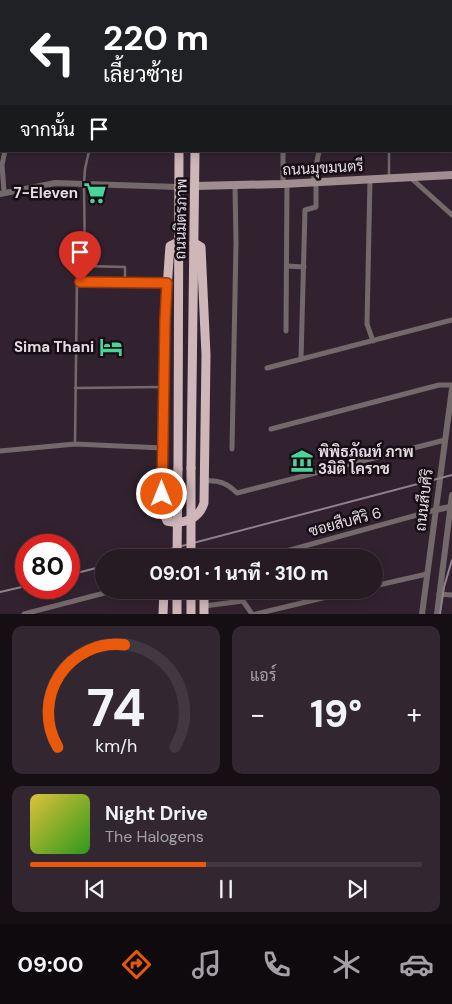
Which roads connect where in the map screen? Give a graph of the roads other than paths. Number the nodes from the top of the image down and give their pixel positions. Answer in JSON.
{"nodes":[{"id":1,"x":5,"y":152,"type":"edge"},
{"id":2,"x":89,"y":152,"type":"edge"},
{"id":3,"x":179,"y":152,"type":"edge"},
{"id":4,"x":195,"y":152,"type":"edge"},
{"id":5,"x":284,"y":152,"type":"edge"},
{"id":6,"x":319,"y":152,"type":"edge"},
{"id":7,"x":389,"y":152,"type":"edge"},
{"id":8,"x":452,"y":175,"type":"edge"},
{"id":9,"x":389,"y":178,"type":"junction"},
{"id":10,"x":410,"y":178,"type":"junction"},
{"id":11,"x":370,"y":179,"type":"junction"},
{"id":12,"x":314,"y":182,"type":"junction"},
{"id":13,"x":84,"y":183,"type":"junction"},
{"id":14,"x":285,"y":183,"type":"junction"},
{"id":15,"x":235,"y":185,"type":"junction"},
{"id":16,"x":195,"y":186,"type":"junction"},
{"id":17,"x":178,"y":187,"type":"junction"},
{"id":18,"x":2,"y":193,"type":"edge"},
{"id":19,"x":452,"y":215,"type":"edge"},
{"id":20,"x":178,"y":242,"type":"junction"},
{"id":21,"x":194,"y":243,"type":"junction"},
{"id":22,"x":85,"y":266,"type":"junction"},
{"id":23,"x":287,"y":266,"type":"junction"},
{"id":24,"x":304,"y":267,"type":"junction"},
{"id":25,"x":77,"y":279,"type":"junction"},
{"id":26,"x":125,"y":282,"type":"junction"},
{"id":27,"x":167,"y":283,"type":"junction"},
{"id":28,"x":452,"y":320,"type":"edge"},
{"id":29,"x":286,"y":331,"type":"dead end"},
{"id":30,"x":373,"y":341,"type":"junction"},
{"id":31,"x":301,"y":359,"type":"junction"},
{"id":32,"x":268,"y":368,"type":"dead end"},
{"id":33,"x":164,"y":386,"type":"junction"},
{"id":34,"x":452,"y":387,"type":"edge"},
{"id":35,"x":75,"y":388,"type":"junction"},
{"id":36,"x":271,"y":429,"type":"dead end"},
{"id":37,"x":445,"y":440,"type":"junction"},
{"id":38,"x":75,"y":444,"type":"junction"},
{"id":39,"x":163,"y":448,"type":"junction"},
{"id":40,"x":232,"y":449,"type":"dead end"},
{"id":41,"x":0,"y":451,"type":"edge"},
{"id":42,"x":205,"y":481,"type":"junction"},
{"id":43,"x":452,"y":495,"type":"edge"},
{"id":44,"x":451,"y":507,"type":"edge"},
{"id":45,"x":436,"y":510,"type":"junction"},
{"id":46,"x":177,"y":549,"type":"edge"},
{"id":47,"x":191,"y":549,"type":"edge"},
{"id":48,"x":294,"y":549,"type":"edge"},
{"id":49,"x":428,"y":574,"type":"junction"},
{"id":50,"x":383,"y":584,"type":"edge"},
{"id":51,"x":439,"y":594,"type":"junction"},
{"id":52,"x":95,"y":595,"type":"edge"},
{"id":53,"x":452,"y":595,"type":"edge"},
{"id":54,"x":165,"y":599,"type":"edge"},
{"id":55,"x":177,"y":599,"type":"edge"},
{"id":56,"x":191,"y":599,"type":"edge"},
{"id":57,"x":318,"y":599,"type":"edge"},
{"id":58,"x":204,"y":610,"type":"edge"},
{"id":59,"x":24,"y":614,"type":"edge"},
{"id":60,"x":164,"y":614,"type":"edge"},
{"id":61,"x":177,"y":614,"type":"edge"},
{"id":62,"x":191,"y":614,"type":"edge"},
{"id":63,"x":252,"y":614,"type":"edge"},
{"id":64,"x":256,"y":614,"type":"edge"},
{"id":65,"x":422,"y":614,"type":"edge"},
{"id":66,"x":437,"y":614,"type":"edge"}],
"edges":[{"from":1,"to":18,"type":"street"},
{"from":2,"to":13,"type":"lane"},
{"from":3,"to":17,"type":"highway","name":"ถนนมิตรภาพ"},
{"from":4,"to":16,"type":"highway","name":"ถนนมิตรภาพ"},
{"from":5,"to":14,"type":"street"},
{"from":6,"to":12,"type":"street"},
{"from":7,"to":9,"type":"lane"},
{"from":8,"to":10,"type":"main road","name":"ถนนมุขมนตรี"},
{"from":9,"to":10,"type":"main road","name":"ถนนมุขมนตรี"},
{"from":9,"to":11,"type":"main road","name":"ถนนมุขมนตรี"},
{"from":10,"to":19,"type":"street"},
{"from":11,"to":12,"type":"main road","name":"ถนนมุขมนตรี"},
{"from":11,"to":30,"type":"street"},
{"from":12,"to":14,"type":"main road","name":"ถนนมุขมนตรี"},
{"from":12,"to":24,"type":"street"},
{"from":13,"to":17,"type":"street"},
{"from":13,"to":18,"type":"street"},
{"from":13,"to":22,"type":"lane"},
{"from":14,"to":15,"type":"main road","name":"ถนนมุขมนตรี"},
{"from":14,"to":23,"type":"street"},
{"from":15,"to":16,"type":"main road","name":"ถนนมุขมนตรี"},
{"from":15,"to":40,"type":"street"},
{"from":16,"to":21,"type":"highway","name":"ถนนมิตรภาพ"},
{"from":17,"to":20,"type":"highway","name":"ถนนมิตรภาพ"},
{"from":20,"to":27,"type":"highway"},
{"from":20,"to":46,"type":"highway","name":"ถนนมิตรภาพ","bridge":true},
{"from":21,"to":42,"type":"highway"},
{"from":21,"to":47,"type":"highway","name":"ถนนมิตรภาพ","bridge":true},
{"from":22,"to":25,"type":"lane"},
{"from":22,"to":26,"type":"lane"},
{"from":23,"to":24,"type":"street"},
{"from":23,"to":29,"type":"street"},
{"from":24,"to":31,"type":"street"},
{"from":25,"to":26,"type":"lane"},
{"from":25,"to":35,"type":"lane"},
{"from":26,"to":27,"type":"lane"},
{"from":27,"to":33,"type":"highway"},
{"from":28,"to":30,"type":"street"},
{"from":30,"to":31,"type":"street"},
{"from":31,"to":32,"type":"street"},
{"from":33,"to":35,"type":"lane"},
{"from":33,"to":39,"type":"highway"},
{"from":34,"to":36,"type":"street"},
{"from":34,"to":37,"type":"street","name":"ถนนสืบศิริ"},
{"from":35,"to":38,"type":"lane"},
{"from":37,"to":42,"type":"street"},
{"from":37,"to":45,"type":"street","name":"ถนนสืบศิริ"},
{"from":38,"to":39,"type":"street"},
{"from":38,"to":41,"type":"street"},
{"from":39,"to":42,"type":"highway"},
{"from":43,"to":44,"type":"street","name":"ถนนสืบศิริ"},
{"from":44,"to":45,"type":"street"},
{"from":44,"to":51,"type":"street","name":"ถนนสืบศิริ"},
{"from":45,"to":48,"type":"street","name":"ซอยสืบศิริ 6"},
{"from":45,"to":49,"type":"street","name":"ถนนสืบศิริ"},
{"from":49,"to":50,"type":"street"},
{"from":49,"to":65,"type":"street","name":"ถนนสืบศิริ"},
{"from":51,"to":53,"type":"street"},
{"from":51,"to":66,"type":"street","name":"ถนนสืบศิริ"},
{"from":52,"to":59,"type":"street"},
{"from":54,"to":60,"type":"highway"},
{"from":55,"to":61,"type":"highway"},
{"from":56,"to":62,"type":"highway"},
{"from":57,"to":64,"type":"street"},
{"from":58,"to":63,"type":"street"}]}
